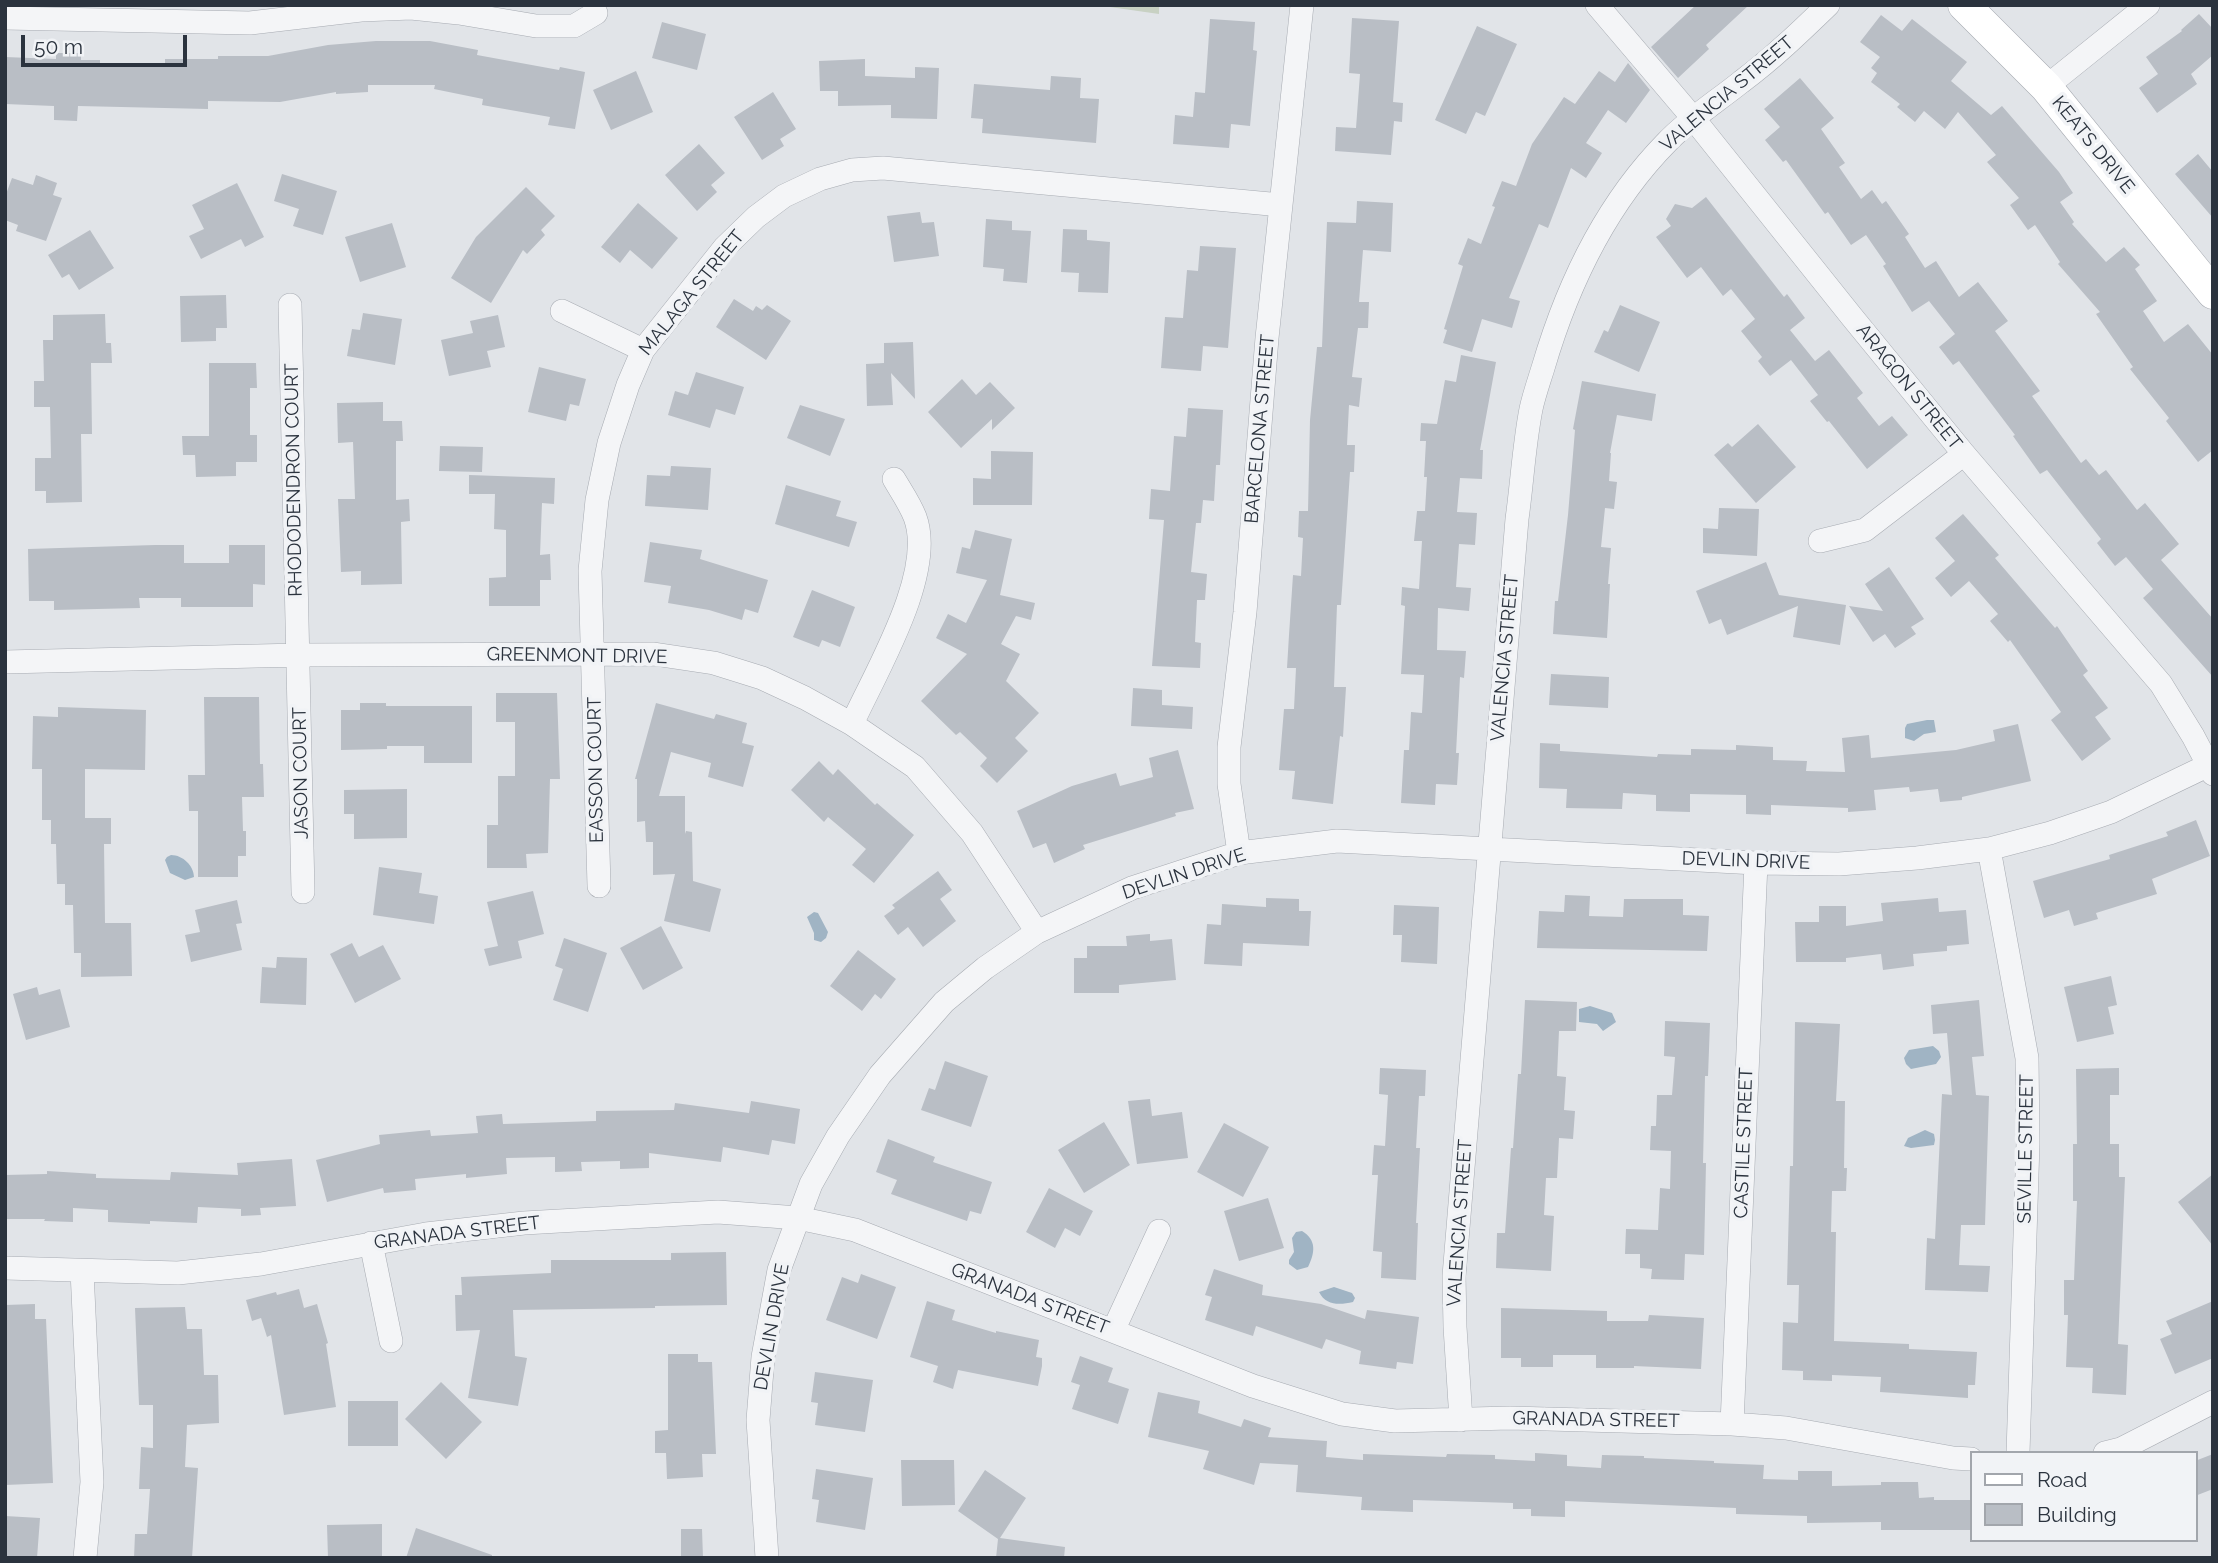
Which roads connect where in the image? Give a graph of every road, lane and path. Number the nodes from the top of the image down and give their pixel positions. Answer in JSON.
{"nodes":[{"id":1,"x":1302,"y":5,"type":"edge"},
{"id":2,"x":1597,"y":5,"type":"edge"},
{"id":3,"x":1829,"y":5,"type":"edge"},
{"id":4,"x":1964,"y":5,"type":"edge"},
{"id":5,"x":2148,"y":5,"type":"edge"},
{"id":6,"x":459,"y":9,"type":"edge"},
{"id":7,"x":596,"y":13,"type":"dead end"},
{"id":8,"x":5,"y":18,"type":"edge"},
{"id":9,"x":2046,"y":87,"type":"junction"},
{"id":10,"x":1693,"y":118,"type":"junction"},
{"id":11,"x":1282,"y":205,"type":"junction"},
{"id":12,"x":2213,"y":293,"type":"edge"},
{"id":13,"x":290,"y":305,"type":"dead end"},
{"id":14,"x":562,"y":311,"type":"dead end"},
{"id":15,"x":643,"y":350,"type":"junction"},
{"id":16,"x":1964,"y":454,"type":"junction"},
{"id":17,"x":894,"y":479,"type":"dead end"},
{"id":18,"x":1820,"y":541,"type":"dead end"},
{"id":19,"x":593,"y":654,"type":"junction"},
{"id":20,"x":299,"y":655,"type":"junction"},
{"id":21,"x":5,"y":662,"type":"edge"},
{"id":22,"x":852,"y":724,"type":"junction"},
{"id":23,"x":2211,"y":768,"type":"edge"},
{"id":24,"x":1489,"y":849,"type":"junction"},
{"id":25,"x":1989,"y":849,"type":"junction"},
{"id":26,"x":1239,"y":853,"type":"junction"},
{"id":27,"x":1756,"y":863,"type":"junction"},
{"id":28,"x":599,"y":887,"type":"dead end"},
{"id":29,"x":303,"y":892,"type":"dead end"},
{"id":30,"x":1037,"y":932,"type":"junction"},
{"id":31,"x":799,"y":1218,"type":"junction"},
{"id":32,"x":1159,"y":1231,"type":"dead end"},
{"id":33,"x":371,"y":1244,"type":"junction"},
{"id":34,"x":5,"y":1268,"type":"edge"},
{"id":35,"x":82,"y":1271,"type":"junction"},
{"id":36,"x":1113,"y":1331,"type":"junction"},
{"id":37,"x":391,"y":1341,"type":"dead end"},
{"id":38,"x":2213,"y":1402,"type":"edge"},
{"id":39,"x":1461,"y":1420,"type":"junction"},
{"id":40,"x":1732,"y":1424,"type":"junction"},
{"id":41,"x":2018,"y":1451,"type":"edge"},
{"id":42,"x":2114,"y":1451,"type":"edge"},
{"id":43,"x":1969,"y":1459,"type":"edge"},
{"id":44,"x":85,"y":1558,"type":"edge"},
{"id":45,"x":767,"y":1558,"type":"edge"}],
"edges":[{"from":1,"to":11,"type":"street","name":"BARCELONA STREET"},
{"from":2,"to":10,"type":"street","name":"ARAGON STREET"},
{"from":3,"to":10,"type":"street","name":"VALENCIA STREET"},
{"from":4,"to":9,"type":"street","name":"KEATS DRIVE"},
{"from":5,"to":9,"type":"street"},
{"from":6,"to":7,"type":"street"},
{"from":6,"to":8,"type":"street"},
{"from":9,"to":12,"type":"street","name":"KEATS DRIVE"},
{"from":10,"to":16,"type":"street","name":"ARAGON STREET"},
{"from":10,"to":24,"type":"street","name":"VALENCIA STREET"},
{"from":11,"to":15,"type":"street","name":"MALAGA STREET"},
{"from":11,"to":26,"type":"street","name":"BARCELONA STREET"},
{"from":13,"to":20,"type":"street","name":"RHODODENDRON COURT"},
{"from":14,"to":15,"type":"street"},
{"from":15,"to":19,"type":"street","name":"MALAGA STREET"},
{"from":16,"to":18,"type":"street"},
{"from":16,"to":23,"type":"street","name":"ARAGON STREET"},
{"from":17,"to":22,"type":"street"},
{"from":19,"to":20,"type":"street","name":"GREENMONT DRIVE"},
{"from":19,"to":22,"type":"street","name":"GREENMONT DRIVE"},
{"from":19,"to":28,"type":"street","name":"EASSON COURT"},
{"from":20,"to":21,"type":"street","name":"GREENMONT DRIVE"},
{"from":20,"to":29,"type":"street","name":"JASON COURT"},
{"from":22,"to":30,"type":"street","name":"GREENMONT DRIVE"},
{"from":23,"to":25,"type":"street","name":"DEVLIN DRIVE"},
{"from":24,"to":26,"type":"street","name":"DEVLIN DRIVE"},
{"from":24,"to":27,"type":"street","name":"DEVLIN DRIVE"},
{"from":24,"to":39,"type":"street","name":"VALENCIA STREET"},
{"from":25,"to":27,"type":"street","name":"DEVLIN DRIVE"},
{"from":25,"to":41,"type":"street","name":"SEVILLE STREET"},
{"from":26,"to":30,"type":"street","name":"DEVLIN DRIVE"},
{"from":27,"to":40,"type":"street","name":"CASTILE STREET"},
{"from":30,"to":31,"type":"street","name":"DEVLIN DRIVE"},
{"from":31,"to":33,"type":"street","name":"GRANADA STREET"},
{"from":31,"to":36,"type":"street","name":"GRANADA STREET"},
{"from":31,"to":45,"type":"street","name":"DEVLIN DRIVE"},
{"from":32,"to":36,"type":"street"},
{"from":33,"to":35,"type":"street","name":"GRANADA STREET"},
{"from":33,"to":37,"type":"street"},
{"from":34,"to":35,"type":"street","name":"GRANADA STREET"},
{"from":35,"to":44,"type":"street"},
{"from":36,"to":39,"type":"street","name":"GRANADA STREET"},
{"from":38,"to":42,"type":"street"},
{"from":39,"to":40,"type":"street","name":"GRANADA STREET"},
{"from":40,"to":43,"type":"street","name":"GRANADA STREET"}]}
